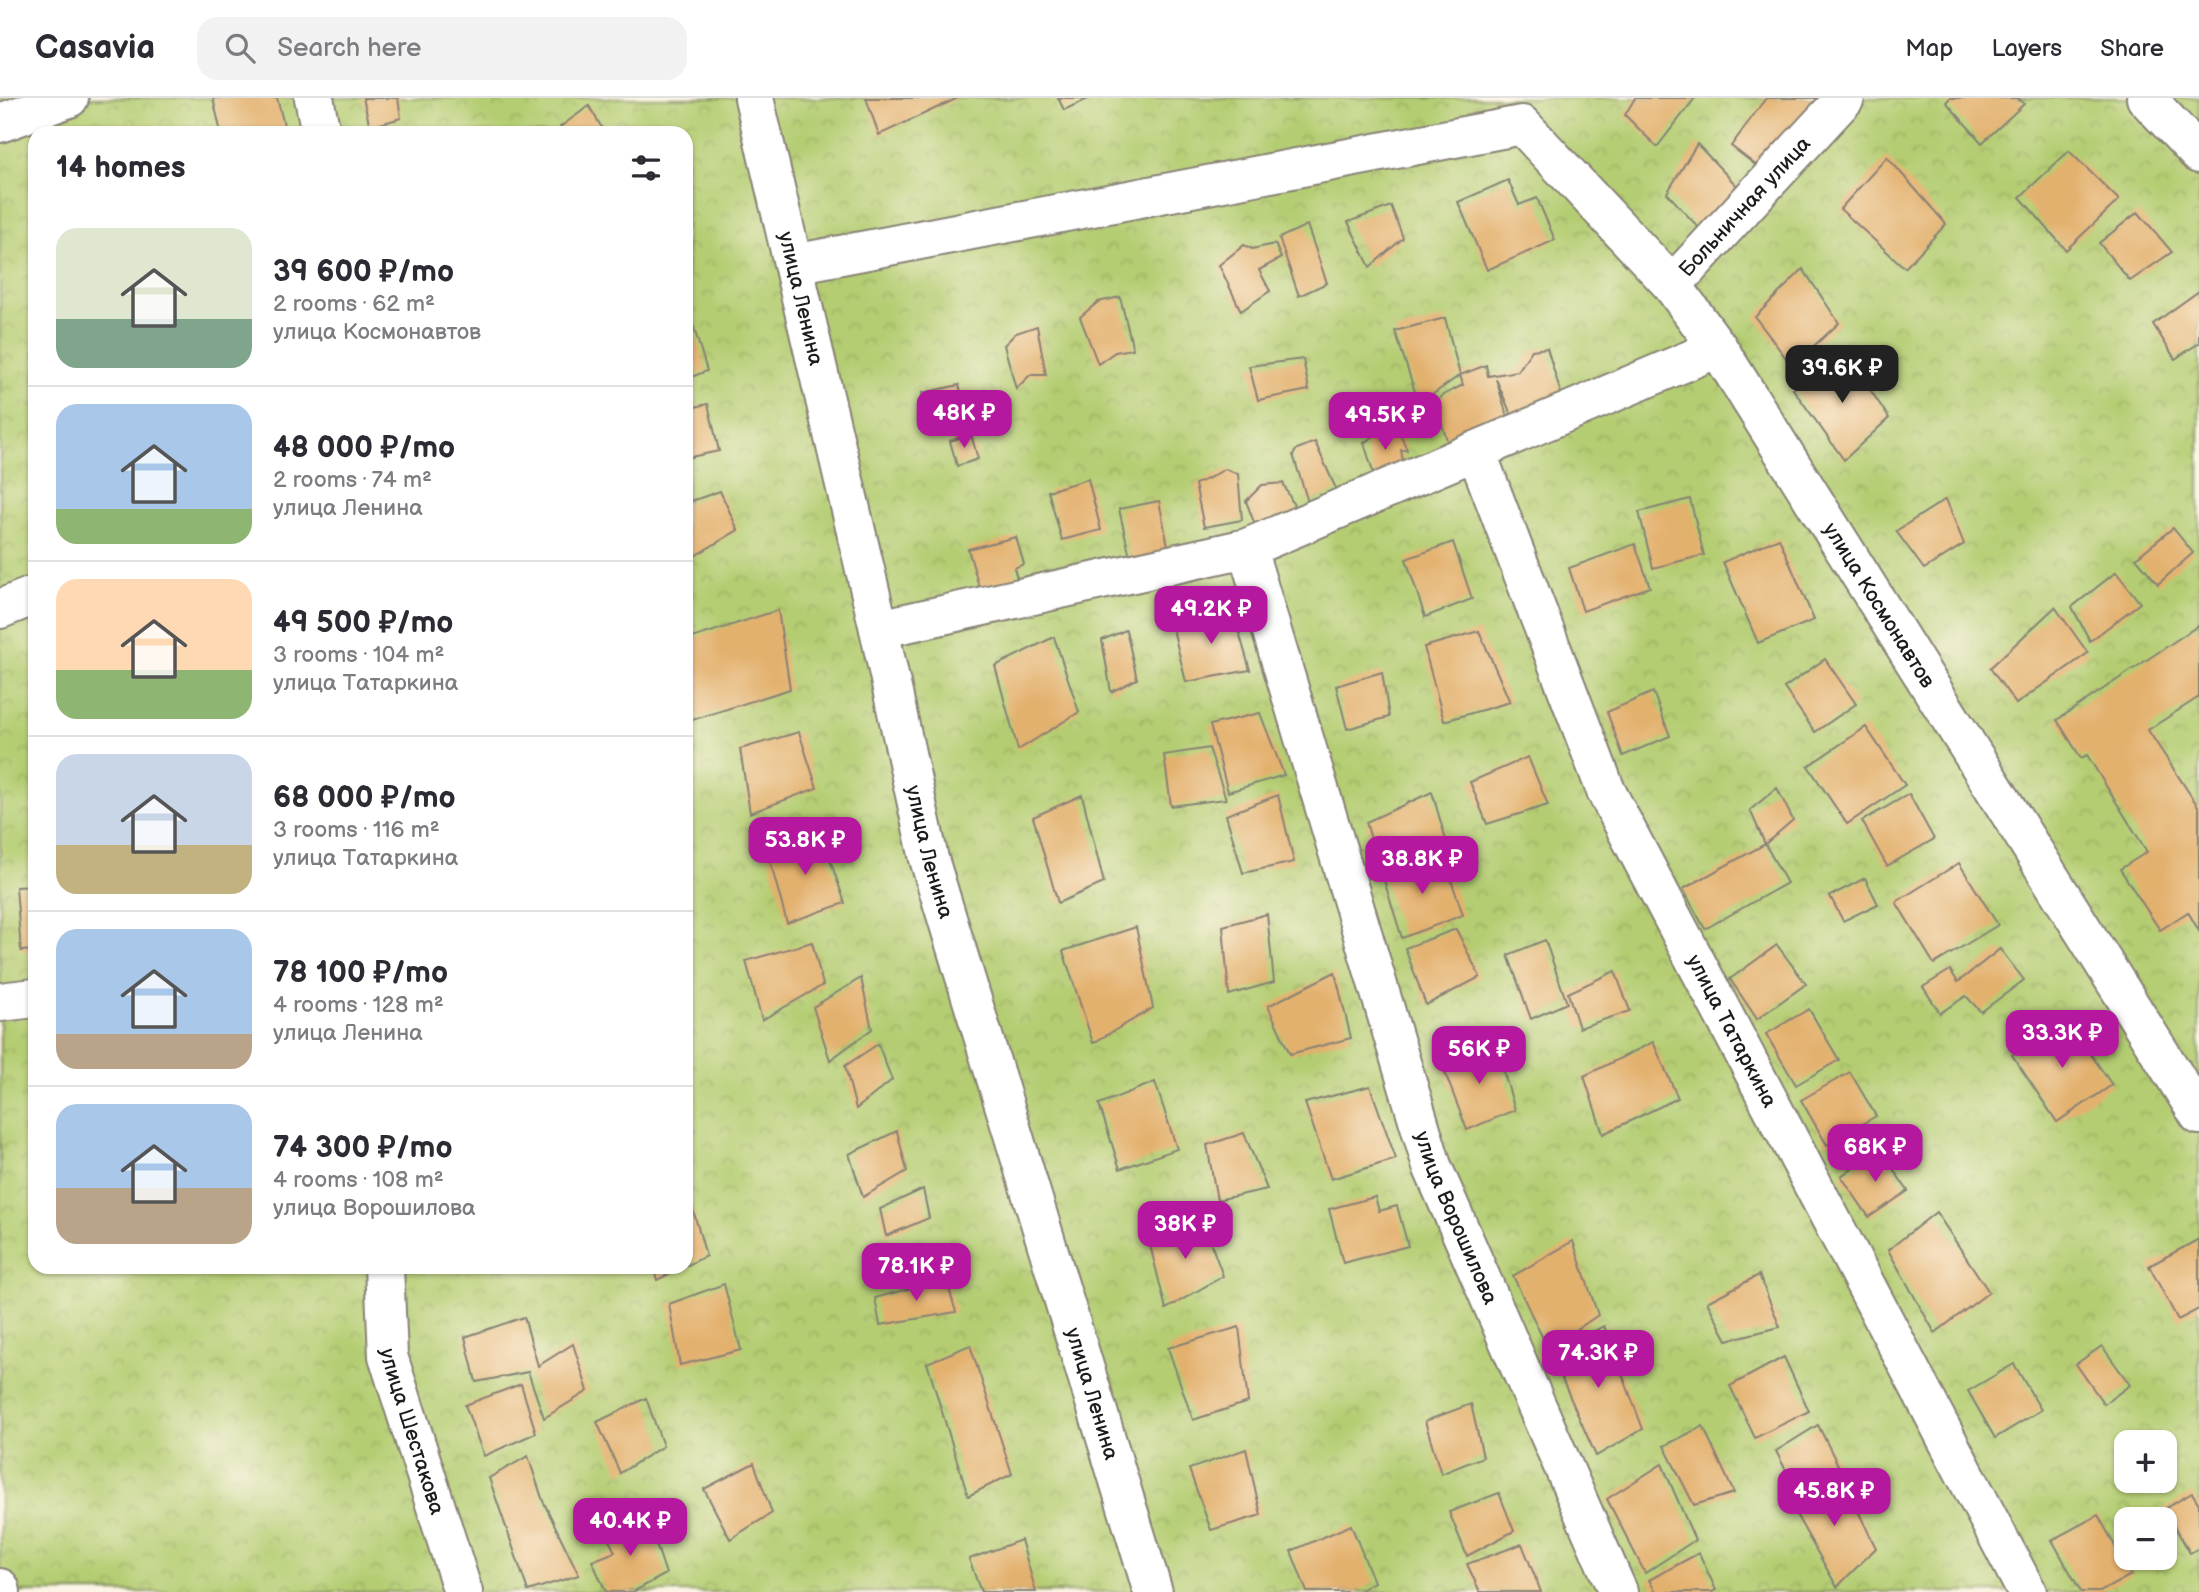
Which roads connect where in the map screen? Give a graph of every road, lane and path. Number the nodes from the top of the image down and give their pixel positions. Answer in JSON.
{"nodes":[{"id":1,"x":69,"y":98,"type":"edge"},
{"id":2,"x":314,"y":98,"type":"edge"},
{"id":3,"x":754,"y":98,"type":"edge"},
{"id":4,"x":1845,"y":98,"type":"edge"},
{"id":5,"x":2146,"y":98,"type":"edge"},
{"id":6,"x":0,"y":123,"type":"edge"},
{"id":7,"x":320,"y":126,"type":"edge"},
{"id":8,"x":2199,"y":154,"type":"edge"},
{"id":9,"x":794,"y":264,"type":"junction"},
{"id":10,"x":1672,"y":285,"type":"junction"},
{"id":11,"x":1718,"y":348,"type":"junction"},
{"id":12,"x":1476,"y":451,"type":"junction"},
{"id":13,"x":1247,"y":548,"type":"junction"},
{"id":14,"x":28,"y":598,"type":"edge"},
{"id":15,"x":0,"y":609,"type":"edge"},
{"id":16,"x":879,"y":629,"type":"junction"},
{"id":17,"x":28,"y":999,"type":"edge"},
{"id":18,"x":0,"y":1002,"type":"edge"},
{"id":19,"x":2199,"y":1115,"type":"edge"},
{"id":20,"x":384,"y":1274,"type":"edge"},
{"id":21,"x":463,"y":1592,"type":"edge"},
{"id":22,"x":1153,"y":1592,"type":"edge"},
{"id":23,"x":1618,"y":1592,"type":"edge"},
{"id":24,"x":2027,"y":1592,"type":"edge"}],
"edges":[{"from":1,"to":6,"type":"street"},
{"from":2,"to":7,"type":"street"},
{"from":3,"to":9,"type":"street","name":"улица Ленина"},
{"from":4,"to":10,"type":"street","name":"Больничная улица"},
{"from":5,"to":8,"type":"street"},
{"from":9,"to":10,"type":"street","name":"улица Космонавтов"},
{"from":9,"to":16,"type":"street","name":"улица Ленина"},
{"from":10,"to":11,"type":"street","name":"улица Космонавтов"},
{"from":11,"to":12,"type":"street"},
{"from":11,"to":19,"type":"street","name":"улица Космонавтов"},
{"from":12,"to":13,"type":"street"},
{"from":12,"to":24,"type":"street","name":"улица Татаркина"},
{"from":13,"to":16,"type":"street"},
{"from":13,"to":23,"type":"street","name":"улица Ворошилова"},
{"from":14,"to":15,"type":"street"},
{"from":16,"to":22,"type":"street","name":"улица Ленина"},
{"from":17,"to":18,"type":"street"},
{"from":20,"to":21,"type":"street","name":"улица Шестакова"}]}
